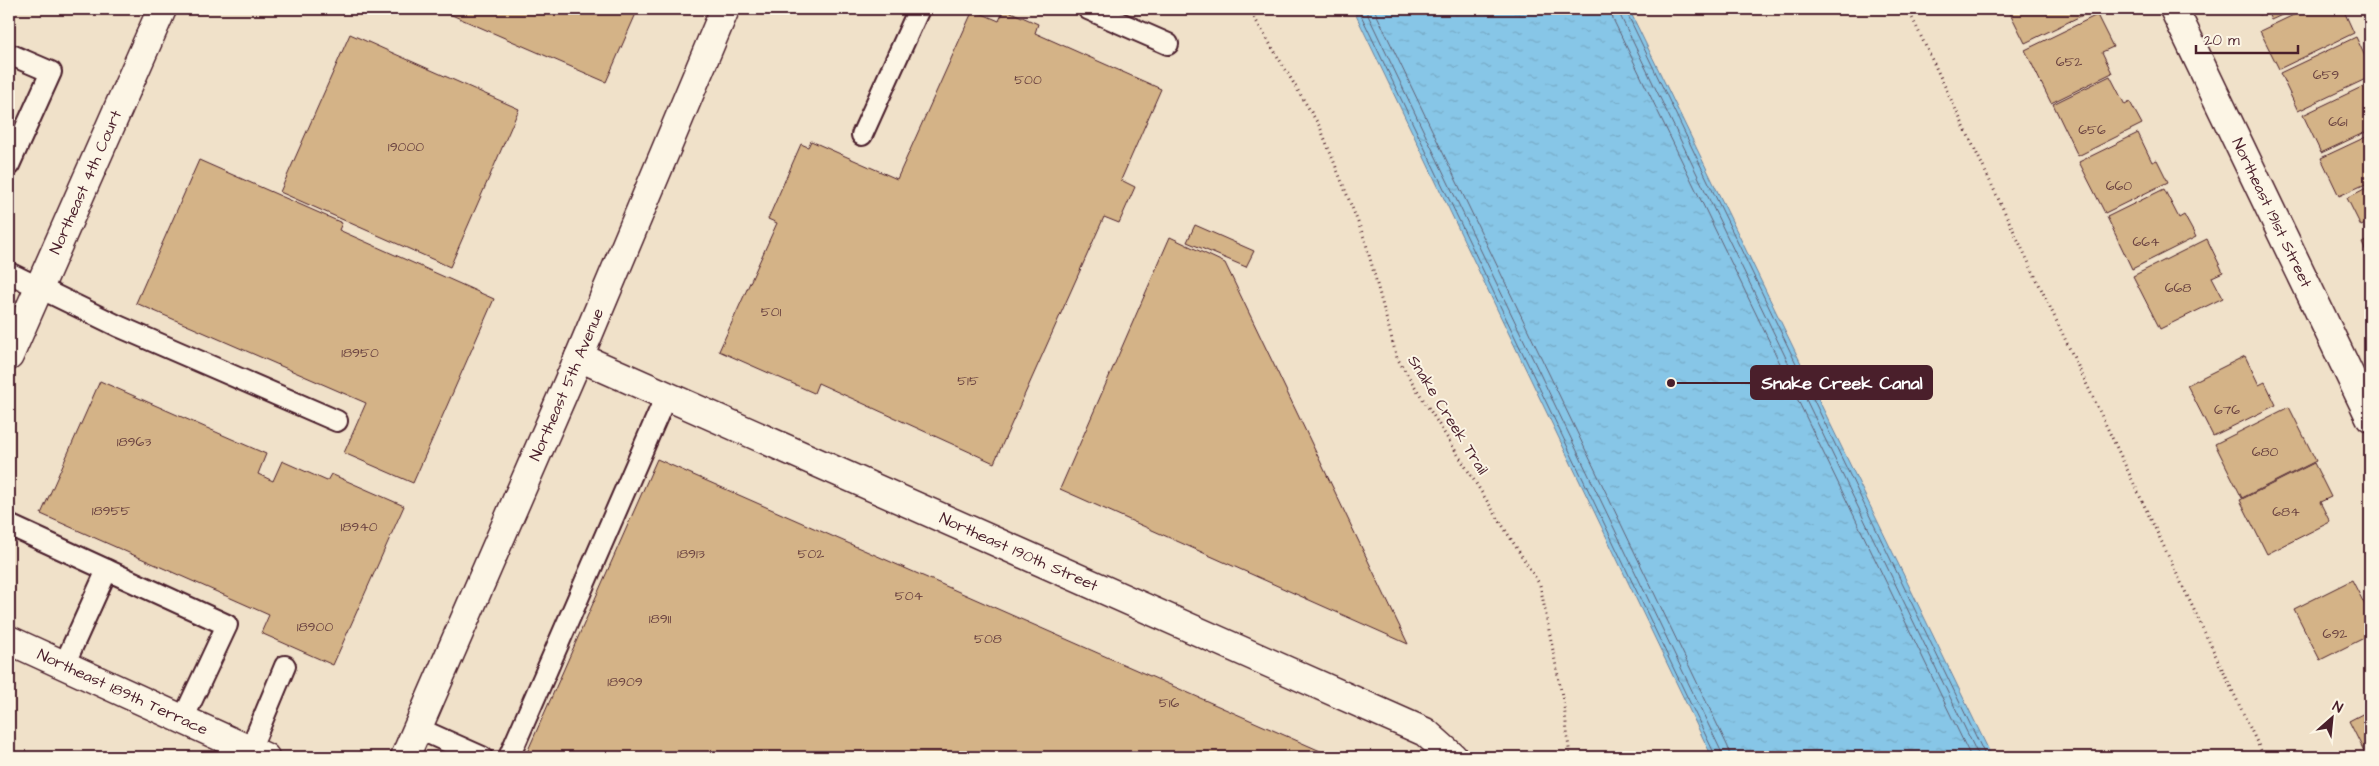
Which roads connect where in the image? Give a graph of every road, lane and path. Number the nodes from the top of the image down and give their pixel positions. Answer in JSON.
{"nodes":[{"id":1,"x":162,"y":9,"type":"edge"},
{"id":2,"x":725,"y":9,"type":"edge"},
{"id":3,"x":919,"y":9,"type":"edge"},
{"id":4,"x":1088,"y":9,"type":"edge"},
{"id":5,"x":1249,"y":9,"type":"edge"},
{"id":6,"x":1908,"y":9,"type":"edge"},
{"id":7,"x":2174,"y":9,"type":"edge"},
{"id":8,"x":1168,"y":44,"type":"dead end"},
{"id":9,"x":9,"y":54,"type":"edge"},
{"id":10,"x":862,"y":135,"type":"dead end"},
{"id":11,"x":9,"y":164,"type":"edge"},
{"id":12,"x":9,"y":273,"type":"edge"},
{"id":13,"x":39,"y":287,"type":"junction"},
{"id":14,"x":9,"y":356,"type":"edge"},
{"id":15,"x":578,"y":357,"type":"junction"},
{"id":16,"x":666,"y":396,"type":"junction"},
{"id":17,"x":2370,"y":417,"type":"edge"},
{"id":18,"x":337,"y":421,"type":"dead end"},
{"id":19,"x":9,"y":525,"type":"edge"},
{"id":20,"x":107,"y":570,"type":"junction"},
{"id":21,"x":9,"y":640,"type":"edge"},
{"id":22,"x":64,"y":665,"type":"junction"},
{"id":23,"x":286,"y":666,"type":"dead end"},
{"id":24,"x":182,"y":719,"type":"junction"},
{"id":25,"x":417,"y":728,"type":"junction"},
{"id":26,"x":257,"y":754,"type":"edge"},
{"id":27,"x":405,"y":757,"type":"edge"},
{"id":28,"x":482,"y":757,"type":"edge"},
{"id":29,"x":509,"y":757,"type":"edge"},
{"id":30,"x":1453,"y":757,"type":"edge"},
{"id":31,"x":1570,"y":757,"type":"edge"},
{"id":32,"x":2264,"y":757,"type":"edge"}],
"edges":[{"from":1,"to":13,"type":"street","name":"Northeast 4th Court"},
{"from":2,"to":15,"type":"street","name":"Northeast 5th Avenue"},
{"from":3,"to":10,"type":"lane"},
{"from":4,"to":8,"type":"lane"},
{"from":5,"to":31,"type":"path","name":"Snake Creek Trail"},
{"from":6,"to":32,"type":"path"},
{"from":7,"to":17,"type":"street","name":"Northeast 191st Street"},
{"from":9,"to":11,"type":"lane"},
{"from":12,"to":13,"type":"lane"},
{"from":13,"to":14,"type":"street","name":"Northeast 4th Court"},
{"from":13,"to":18,"type":"lane"},
{"from":15,"to":16,"type":"street","name":"Northeast 190th Street"},
{"from":15,"to":25,"type":"street","name":"Northeast 5th Avenue"},
{"from":16,"to":29,"type":"lane"},
{"from":16,"to":30,"type":"street","name":"Northeast 190th Street"},
{"from":19,"to":20,"type":"lane"},
{"from":20,"to":22,"type":"lane"},
{"from":20,"to":24,"type":"lane"},
{"from":21,"to":22,"type":"street","name":"Northeast 189th Terrace"},
{"from":22,"to":24,"type":"street","name":"Northeast 189th Terrace"},
{"from":23,"to":26,"type":"lane"},
{"from":24,"to":26,"type":"street","name":"Northeast 189th Terrace"},
{"from":25,"to":27,"type":"street","name":"Northeast 5th Avenue"},
{"from":25,"to":28,"type":"lane"}]}
